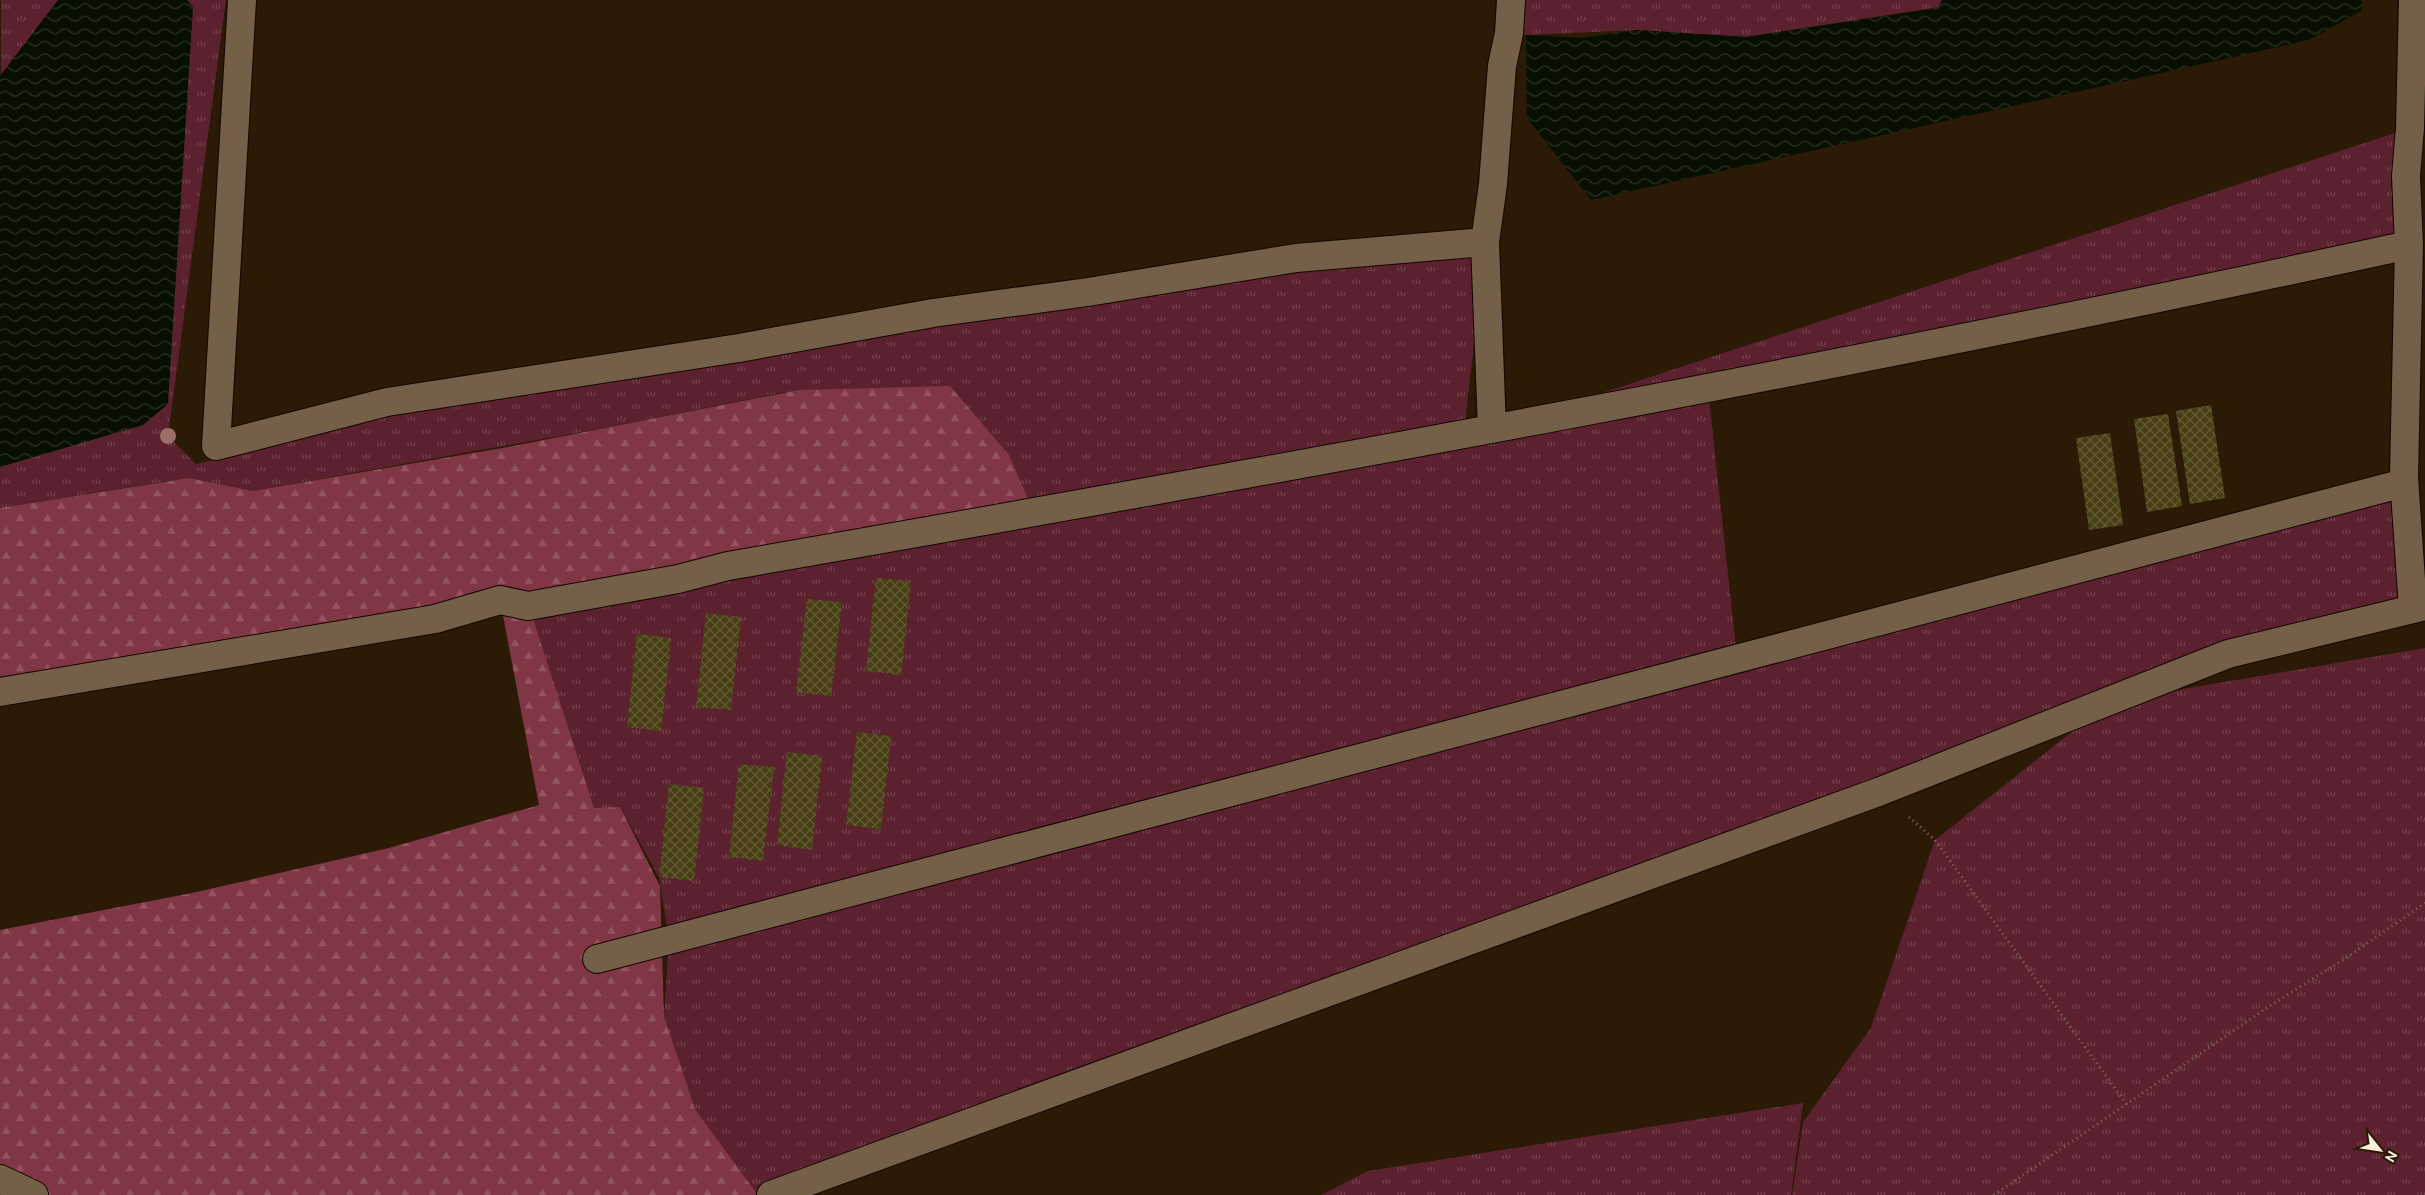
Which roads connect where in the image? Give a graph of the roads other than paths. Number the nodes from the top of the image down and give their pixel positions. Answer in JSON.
{"nodes":[{"id":1,"x":242,"y":0,"type":"edge"},
{"id":2,"x":1511,"y":0,"type":"edge"},
{"id":3,"x":2413,"y":0,"type":"edge"},
{"id":4,"x":2419,"y":33,"type":"edge"},
{"id":5,"x":1485,"y":242,"type":"junction"},
{"id":6,"x":2409,"y":245,"type":"junction"},
{"id":7,"x":1492,"y":428,"type":"junction"},
{"id":8,"x":2404,"y":483,"type":"junction"},
{"id":9,"x":2419,"y":608,"type":"edge"},
{"id":10,"x":0,"y":692,"type":"edge"},
{"id":11,"x":597,"y":959,"type":"dead end"},
{"id":12,"x":0,"y":1179,"type":"edge"},
{"id":13,"x":34,"y":1195,"type":"edge"},
{"id":14,"x":771,"y":1195,"type":"edge"}],
"edges":[{"from":1,"to":5,"type":"street"},
{"from":2,"to":5,"type":"street"},
{"from":3,"to":4,"type":"street"},
{"from":4,"to":6,"type":"street"},
{"from":5,"to":7,"type":"street"},
{"from":6,"to":7,"type":"street"},
{"from":6,"to":8,"type":"street"},
{"from":7,"to":10,"type":"street"},
{"from":8,"to":9,"type":"street"},
{"from":8,"to":11,"type":"street"},
{"from":9,"to":14,"type":"street"},
{"from":12,"to":13,"type":"street"}]}
